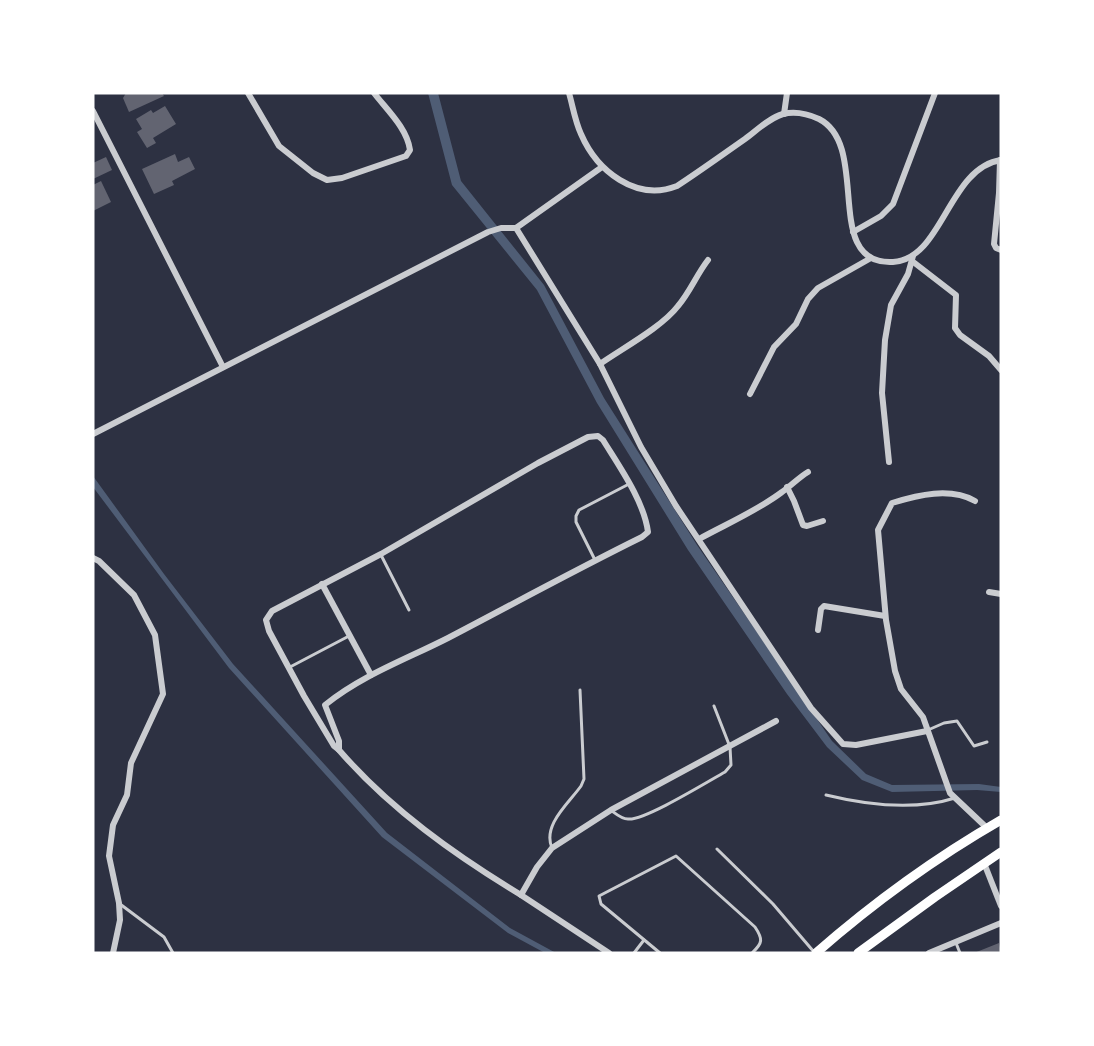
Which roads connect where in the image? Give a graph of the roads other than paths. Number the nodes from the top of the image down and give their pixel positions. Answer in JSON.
{"nodes":[{"id":1,"x":248,"y":93,"type":"edge"},
{"id":2,"x":374,"y":93,"type":"edge"},
{"id":3,"x":569,"y":93,"type":"edge"},
{"id":4,"x":787,"y":93,"type":"edge"},
{"id":5,"x":935,"y":93,"type":"edge"},
{"id":6,"x":93,"y":111,"type":"edge"},
{"id":7,"x":783,"y":114,"type":"junction"},
{"id":8,"x":1000,"y":160,"type":"edge"},
{"id":9,"x":602,"y":167,"type":"junction"},
{"id":10,"x":516,"y":228,"type":"junction"},
{"id":11,"x":853,"y":232,"type":"junction"},
{"id":12,"x":1001,"y":250,"type":"edge"},
{"id":13,"x":871,"y":258,"type":"junction"},
{"id":14,"x":912,"y":259,"type":"junction"},
{"id":15,"x":708,"y":260,"type":"dead end"},
{"id":16,"x":600,"y":364,"type":"junction"},
{"id":17,"x":223,"y":368,"type":"junction"},
{"id":18,"x":1001,"y":370,"type":"edge"},
{"id":19,"x":750,"y":394,"type":"dead end"},
{"id":20,"x":93,"y":434,"type":"edge"},
{"id":21,"x":890,"y":462,"type":"dead end"},
{"id":22,"x":808,"y":472,"type":"dead end"},
{"id":23,"x":629,"y":484,"type":"junction"},
{"id":24,"x":787,"y":487,"type":"junction"},
{"id":25,"x":975,"y":501,"type":"dead end"},
{"id":26,"x":823,"y":521,"type":"dead end"},
{"id":27,"x":699,"y":538,"type":"junction"},
{"id":28,"x":381,"y":554,"type":"junction"},
{"id":29,"x":93,"y":558,"type":"edge"},
{"id":30,"x":595,"y":560,"type":"junction"},
{"id":31,"x":322,"y":584,"type":"junction"},
{"id":32,"x":989,"y":592,"type":"dead end"},
{"id":33,"x":1001,"y":594,"type":"edge"},
{"id":34,"x":409,"y":610,"type":"dead end"},
{"id":35,"x":885,"y":616,"type":"junction"},
{"id":36,"x":818,"y":630,"type":"dead end"},
{"id":37,"x":349,"y":636,"type":"junction"},
{"id":38,"x":288,"y":668,"type":"junction"},
{"id":39,"x":370,"y":675,"type":"junction"},
{"id":40,"x":580,"y":690,"type":"dead end"},
{"id":41,"x":325,"y":705,"type":"junction"},
{"id":42,"x":714,"y":706,"type":"dead end"},
{"id":43,"x":313,"y":713,"type":"junction"},
{"id":44,"x":776,"y":721,"type":"dead end"},
{"id":45,"x":927,"y":731,"type":"junction"},
{"id":46,"x":987,"y":742,"type":"dead end"},
{"id":47,"x":730,"y":747,"type":"junction"},
{"id":48,"x":339,"y":750,"type":"junction"},
{"id":49,"x":826,"y":795,"type":"dead end"},
{"id":50,"x":953,"y":796,"type":"junction"},
{"id":51,"x":611,"y":810,"type":"junction"},
{"id":52,"x":1001,"y":820,"type":"edge"},
{"id":53,"x":987,"y":828,"type":"junction"},
{"id":54,"x":552,"y":848,"type":"junction"},
{"id":55,"x":717,"y":849,"type":"dead end"},
{"id":56,"x":1001,"y":852,"type":"edge"},
{"id":57,"x":984,"y":862,"type":"junction"},
{"id":58,"x":521,"y":895,"type":"junction"},
{"id":59,"x":118,"y":903,"type":"junction"},
{"id":60,"x":1000,"y":903,"type":"edge"},
{"id":61,"x":1001,"y":923,"type":"edge"},
{"id":62,"x":644,"y":940,"type":"junction"},
{"id":63,"x":956,"y":941,"type":"junction"},
{"id":64,"x":112,"y":953,"type":"edge"},
{"id":65,"x":173,"y":953,"type":"edge"},
{"id":66,"x":609,"y":953,"type":"edge"},
{"id":67,"x":634,"y":953,"type":"edge"},
{"id":68,"x":660,"y":953,"type":"edge"},
{"id":69,"x":752,"y":953,"type":"edge"},
{"id":70,"x":816,"y":953,"type":"edge"},
{"id":71,"x":858,"y":953,"type":"edge"},
{"id":72,"x":929,"y":953,"type":"edge"},
{"id":73,"x":960,"y":953,"type":"edge"}],
"edges":[{"from":1,"to":2,"type":"street"},
{"from":3,"to":9,"type":"street"},
{"from":4,"to":7,"type":"street"},
{"from":5,"to":11,"type":"street"},
{"from":6,"to":17,"type":"street"},
{"from":7,"to":9,"type":"street"},
{"from":7,"to":11,"type":"street"},
{"from":8,"to":12,"type":"street"},
{"from":8,"to":14,"type":"street"},
{"from":9,"to":10,"type":"street"},
{"from":10,"to":16,"type":"street"},
{"from":10,"to":17,"type":"street"},
{"from":11,"to":13,"type":"street"},
{"from":13,"to":14,"type":"street"},
{"from":13,"to":19,"type":"street"},
{"from":14,"to":18,"type":"street"},
{"from":14,"to":21,"type":"street"},
{"from":15,"to":16,"type":"street"},
{"from":16,"to":27,"type":"street"},
{"from":17,"to":20,"type":"street"},
{"from":22,"to":24,"type":"street"},
{"from":23,"to":28,"type":"street"},
{"from":23,"to":30,"type":"lane"},
{"from":23,"to":30,"type":"street"},
{"from":24,"to":26,"type":"street"},
{"from":24,"to":27,"type":"street"},
{"from":25,"to":35,"type":"street"},
{"from":27,"to":45,"type":"street"},
{"from":28,"to":31,"type":"street"},
{"from":28,"to":34,"type":"lane"},
{"from":29,"to":59,"type":"street"},
{"from":30,"to":39,"type":"street"},
{"from":31,"to":37,"type":"street"},
{"from":31,"to":38,"type":"street"},
{"from":32,"to":33,"type":"street"},
{"from":35,"to":36,"type":"street"},
{"from":35,"to":45,"type":"street"},
{"from":37,"to":38,"type":"lane"},
{"from":37,"to":39,"type":"street"},
{"from":38,"to":43,"type":"street"},
{"from":39,"to":41,"type":"street"},
{"from":40,"to":54,"type":"lane"},
{"from":41,"to":43,"type":"street"},
{"from":41,"to":48,"type":"street"},
{"from":42,"to":47,"type":"lane"},
{"from":43,"to":48,"type":"street"},
{"from":44,"to":47,"type":"street"},
{"from":45,"to":46,"type":"lane"},
{"from":45,"to":50,"type":"street"},
{"from":47,"to":51,"type":"street"},
{"from":47,"to":51,"type":"lane"},
{"from":48,"to":58,"type":"street"},
{"from":49,"to":50,"type":"lane"},
{"from":50,"to":53,"type":"street"},
{"from":51,"to":54,"type":"street"},
{"from":52,"to":53,"type":"main road"},
{"from":53,"to":70,"type":"main road"},
{"from":54,"to":58,"type":"street"},
{"from":55,"to":70,"type":"lane"},
{"from":56,"to":57,"type":"main road"},
{"from":57,"to":60,"type":"street"},
{"from":57,"to":71,"type":"main road"},
{"from":58,"to":66,"type":"street"},
{"from":59,"to":64,"type":"street"},
{"from":59,"to":65,"type":"lane"},
{"from":61,"to":63,"type":"street"},
{"from":62,"to":67,"type":"lane"},
{"from":62,"to":68,"type":"lane"},
{"from":62,"to":69,"type":"lane"},
{"from":63,"to":72,"type":"street"},
{"from":63,"to":73,"type":"lane"}]}
